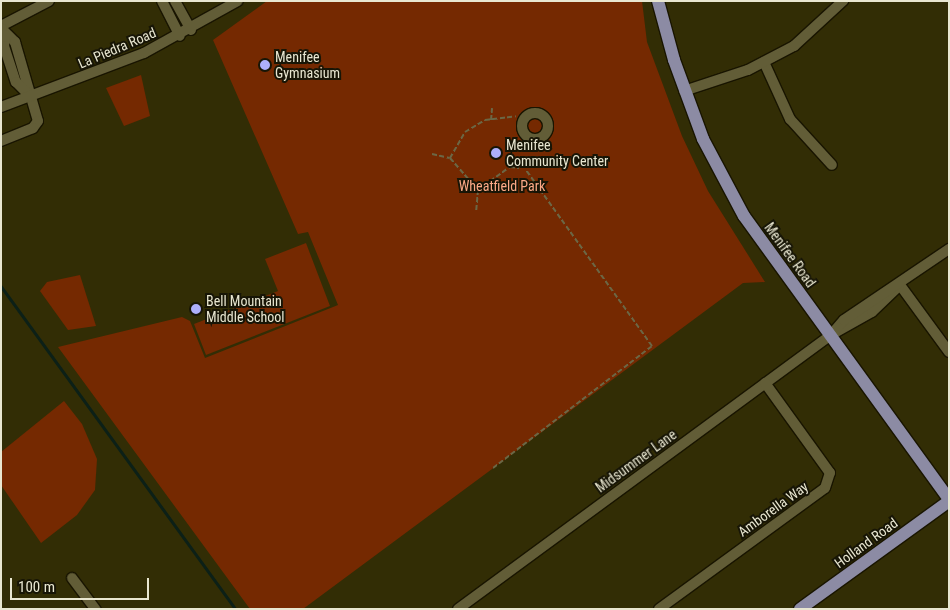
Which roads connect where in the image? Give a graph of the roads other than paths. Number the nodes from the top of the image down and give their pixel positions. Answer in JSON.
{"nodes":[{"id":1,"x":49,"y":1,"type":"edge"},
{"id":2,"x":162,"y":1,"type":"edge"},
{"id":3,"x":174,"y":1,"type":"edge"},
{"id":4,"x":238,"y":1,"type":"edge"},
{"id":5,"x":658,"y":1,"type":"edge"},
{"id":6,"x":843,"y":1,"type":"edge"},
{"id":7,"x":2,"y":30,"type":"edge"},
{"id":8,"x":191,"y":30,"type":"junction"},
{"id":9,"x":180,"y":36,"type":"junction"},
{"id":10,"x":764,"y":62,"type":"junction"},
{"id":11,"x":684,"y":91,"type":"junction"},
{"id":12,"x":31,"y":97,"type":"junction"},
{"id":13,"x":1,"y":107,"type":"edge"},
{"id":14,"x":1,"y":141,"type":"edge"},
{"id":15,"x":832,"y":165,"type":"dead end"},
{"id":16,"x":949,"y":249,"type":"edge"},
{"id":17,"x":900,"y":285,"type":"junction"},
{"id":18,"x":830,"y":336,"type":"junction"},
{"id":19,"x":949,"y":352,"type":"edge"},
{"id":20,"x":765,"y":383,"type":"junction"},
{"id":21,"x":949,"y":500,"type":"edge"},
{"id":22,"x":72,"y":578,"type":"dead end"},
{"id":23,"x":95,"y":609,"type":"edge"},
{"id":24,"x":458,"y":609,"type":"edge"},
{"id":25,"x":660,"y":609,"type":"edge"},
{"id":26,"x":800,"y":609,"type":"edge"}],
"edges":[{"from":1,"to":7,"type":"street"},
{"from":2,"to":9,"type":"street"},
{"from":3,"to":8,"type":"street"},
{"from":4,"to":8,"type":"street","name":"La Piedra Road"},
{"from":5,"to":11,"type":"main road","name":"Menifee Road"},
{"from":6,"to":10,"type":"street"},
{"from":7,"to":12,"type":"street"},
{"from":8,"to":9,"type":"street","name":"La Piedra Road"},
{"from":9,"to":12,"type":"street","name":"La Piedra Road"},
{"from":10,"to":11,"type":"street"},
{"from":10,"to":15,"type":"street"},
{"from":11,"to":18,"type":"main road","name":"Menifee Road"},
{"from":12,"to":13,"type":"street","name":"La Piedra Road"},
{"from":12,"to":14,"type":"street"},
{"from":16,"to":17,"type":"street","name":"Midsummer Lane"},
{"from":17,"to":18,"type":"street","name":"Midsummer Lane"},
{"from":17,"to":19,"type":"street"},
{"from":18,"to":20,"type":"street","name":"Midsummer Lane"},
{"from":18,"to":21,"type":"main road","name":"Menifee Road"},
{"from":20,"to":24,"type":"street","name":"Midsummer Lane"},
{"from":20,"to":25,"type":"street","name":"Amborella Way"},
{"from":21,"to":26,"type":"main road","name":"Holland Road"},
{"from":22,"to":23,"type":"street"}]}
